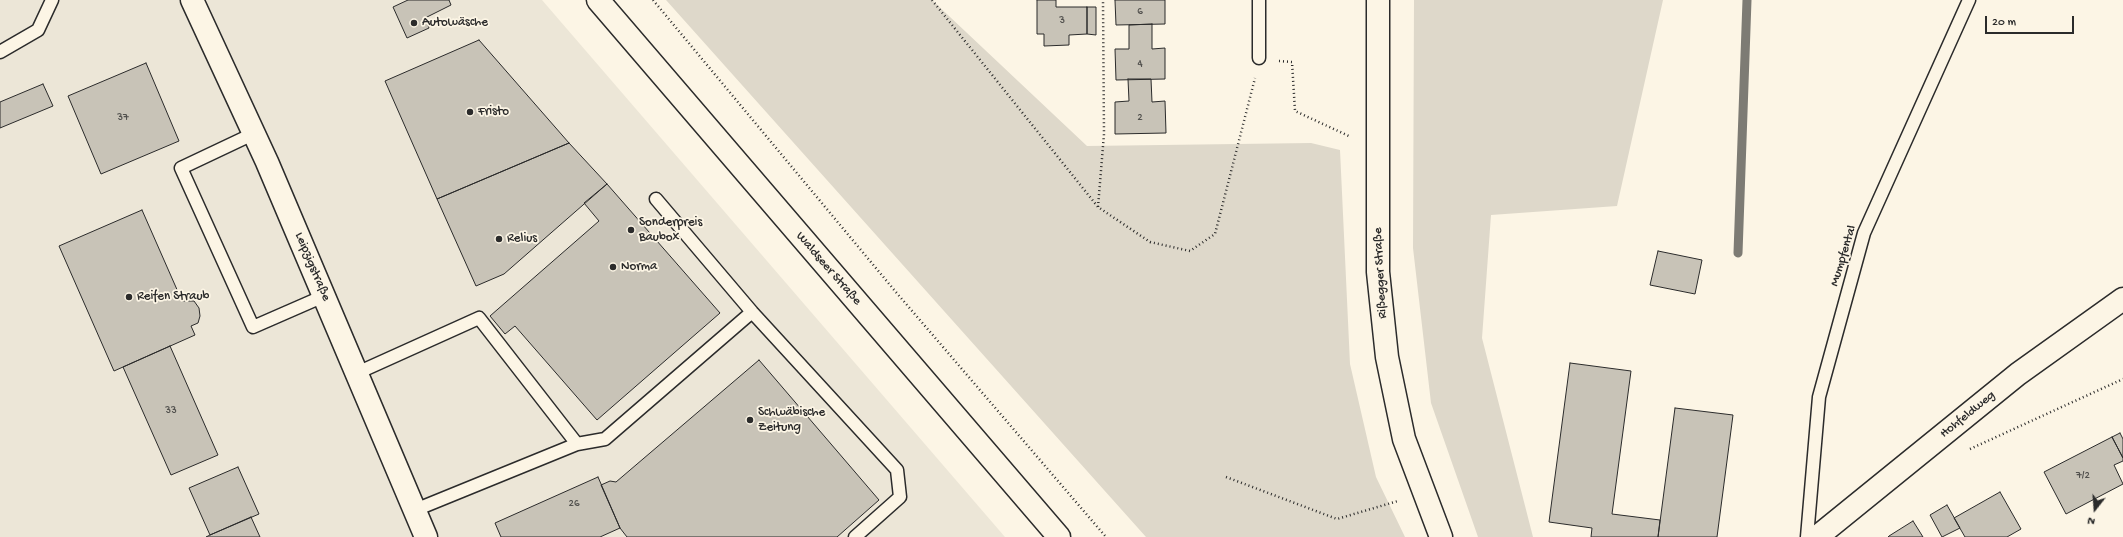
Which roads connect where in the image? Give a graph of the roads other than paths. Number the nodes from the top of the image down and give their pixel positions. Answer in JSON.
{"nodes":[{"id":1,"x":52,"y":0,"type":"edge"},
{"id":2,"x":192,"y":0,"type":"edge"},
{"id":3,"x":598,"y":0,"type":"edge"},
{"id":4,"x":1259,"y":0,"type":"edge"},
{"id":5,"x":1378,"y":0,"type":"edge"},
{"id":6,"x":1969,"y":0,"type":"edge"},
{"id":7,"x":0,"y":52,"type":"edge"},
{"id":8,"x":1259,"y":58,"type":"road end"},
{"id":9,"x":255,"y":133,"type":"junction"},
{"id":10,"x":656,"y":199,"type":"dead end"},
{"id":11,"x":324,"y":296,"type":"junction"},
{"id":12,"x":2123,"y":299,"type":"edge"},
{"id":13,"x":752,"y":312,"type":"junction"},
{"id":14,"x":357,"y":373,"type":"junction"},
{"id":15,"x":577,"y":444,"type":"junction"},
{"id":16,"x":415,"y":510,"type":"junction"},
{"id":17,"x":426,"y":537,"type":"edge"},
{"id":18,"x":855,"y":537,"type":"edge"},
{"id":19,"x":1059,"y":537,"type":"edge"},
{"id":20,"x":1441,"y":537,"type":"edge"},
{"id":21,"x":1807,"y":537,"type":"edge"},
{"id":22,"x":1817,"y":537,"type":"edge"}],
"edges":[{"from":1,"to":7,"type":"lane"},
{"from":2,"to":9,"type":"street","name":"Leipzigstraße"},
{"from":3,"to":19,"type":"street","name":"Waldseer Straße"},
{"from":4,"to":8,"type":"lane"},
{"from":5,"to":20,"type":"street","name":"Rißegger Straße"},
{"from":6,"to":21,"type":"lane","name":"Mumpfental"},
{"from":9,"to":11,"type":"street","name":"Leipzigstraße"},
{"from":9,"to":11,"type":"lane"},
{"from":10,"to":13,"type":"lane"},
{"from":11,"to":14,"type":"street","name":"Leipzigstraße"},
{"from":12,"to":22,"type":"street","name":"Hohfeldweg"},
{"from":13,"to":15,"type":"lane"},
{"from":13,"to":18,"type":"lane"},
{"from":14,"to":15,"type":"lane"},
{"from":14,"to":16,"type":"street","name":"Leipzigstraße"},
{"from":15,"to":16,"type":"lane"},
{"from":16,"to":17,"type":"street","name":"Leipzigstraße"}]}
